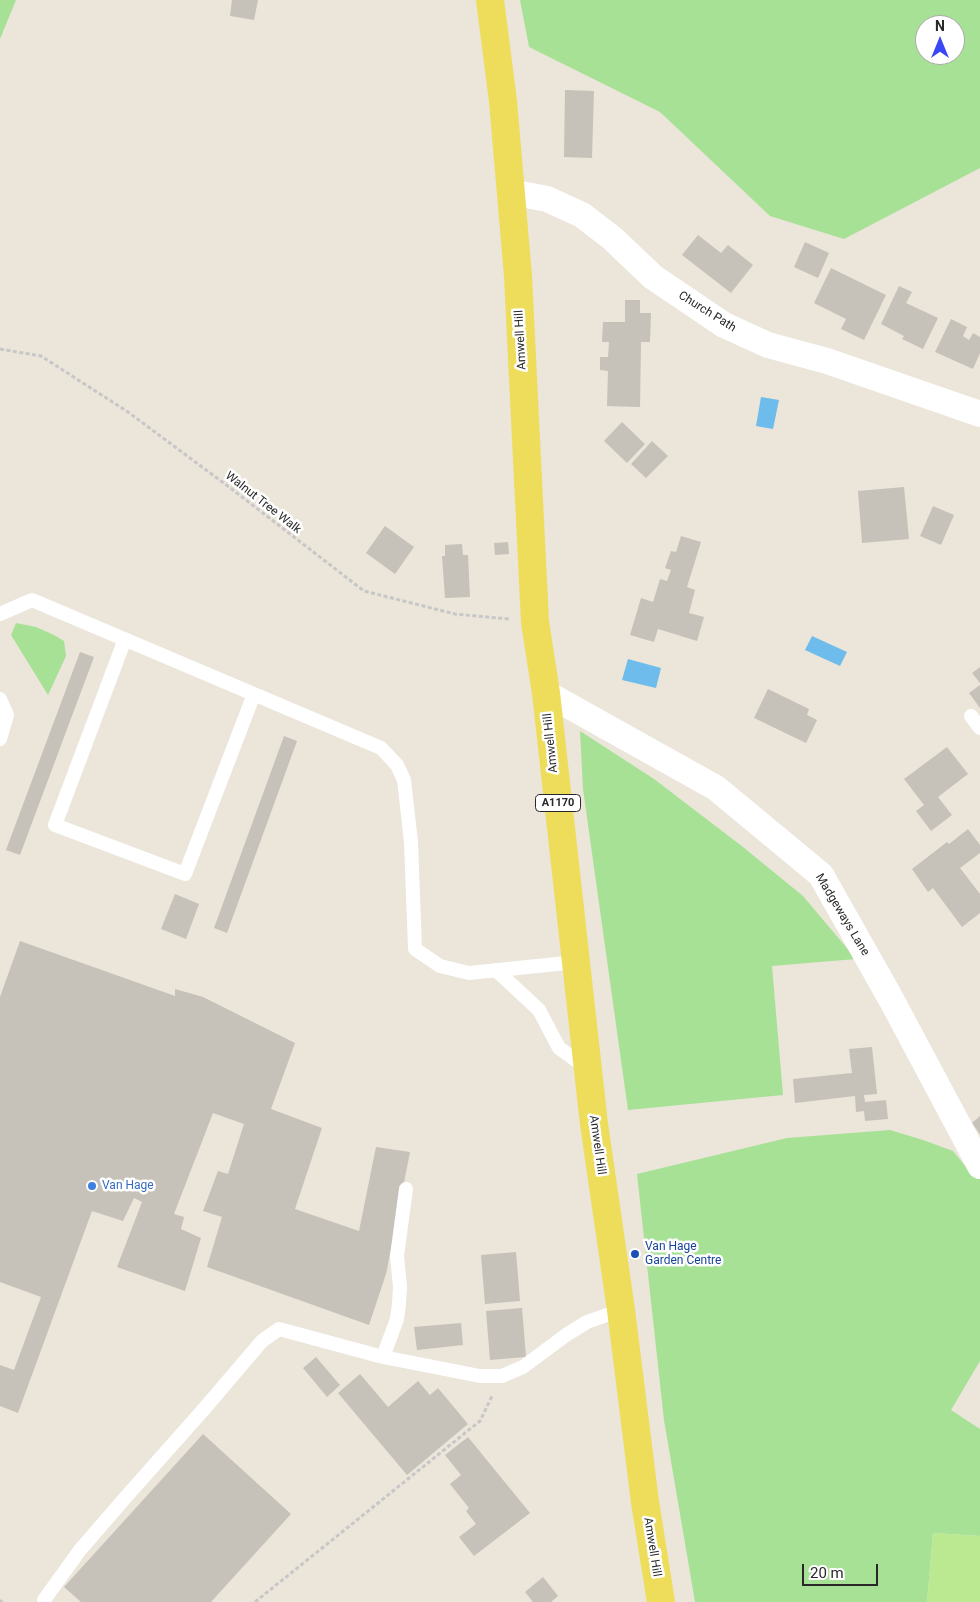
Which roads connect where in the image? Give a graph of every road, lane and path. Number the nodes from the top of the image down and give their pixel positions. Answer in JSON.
{"nodes":[{"id":1,"x":490,"y":0,"type":"edge"},
{"id":2,"x":511,"y":192,"type":"junction"},
{"id":3,"x":0,"y":349,"type":"edge"},
{"id":4,"x":980,"y":414,"type":"edge"},
{"id":5,"x":0,"y":614,"type":"edge"},
{"id":6,"x":535,"y":622,"type":"junction"},
{"id":7,"x":125,"y":639,"type":"junction"},
{"id":8,"x":546,"y":692,"type":"junction"},
{"id":9,"x":254,"y":694,"type":"junction"},
{"id":10,"x":0,"y":699,"type":"edge"},
{"id":11,"x":971,"y":716,"type":"dead end"},
{"id":12,"x":980,"y":728,"type":"edge"},
{"id":13,"x":0,"y":739,"type":"edge"},
{"id":14,"x":576,"y":962,"type":"junction"},
{"id":15,"x":496,"y":970,"type":"junction"},
{"id":16,"x":587,"y":1068,"type":"junction"},
{"id":17,"x":980,"y":1166,"type":"edge"},
{"id":18,"x":406,"y":1189,"type":"dead end"},
{"id":19,"x":621,"y":1310,"type":"junction"},
{"id":20,"x":384,"y":1357,"type":"junction"},
{"id":21,"x":502,"y":1376,"type":"junction"},
{"id":22,"x":44,"y":1600,"type":"dead end"},
{"id":23,"x":255,"y":1602,"type":"edge"},
{"id":24,"x":661,"y":1602,"type":"edge"}],
"edges":[{"from":1,"to":2,"type":"main road","name":"Amwell Hill","number":"A1170"},
{"from":2,"to":4,"type":"street","name":"Church Path"},
{"from":2,"to":6,"type":"main road","name":"Amwell Hill","number":"A1170"},
{"from":3,"to":6,"type":"path","name":"Walnut Tree Walk"},
{"from":5,"to":7,"type":"lane"},
{"from":6,"to":8,"type":"main road","name":"Amwell Hill","number":"A1170"},
{"from":7,"to":9,"type":"lane"},
{"from":7,"to":9,"type":"lane"},
{"from":8,"to":14,"type":"main road","name":"Amwell Hill","number":"A1170"},
{"from":8,"to":17,"type":"street","name":"Madgeways Lane"},
{"from":9,"to":15,"type":"lane"},
{"from":10,"to":13,"type":"lane"},
{"from":11,"to":12,"type":"lane"},
{"from":14,"to":15,"type":"lane"},
{"from":14,"to":16,"type":"main road","name":"Amwell Hill","number":"A1170"},
{"from":15,"to":16,"type":"lane"},
{"from":16,"to":19,"type":"main road","name":"Amwell Hill","number":"A1170"},
{"from":18,"to":20,"type":"lane"},
{"from":19,"to":21,"type":"lane"},
{"from":19,"to":24,"type":"main road","name":"Amwell Hill","number":"A1170"},
{"from":20,"to":21,"type":"lane"},
{"from":20,"to":22,"type":"lane"},
{"from":21,"to":23,"type":"path"}]}
